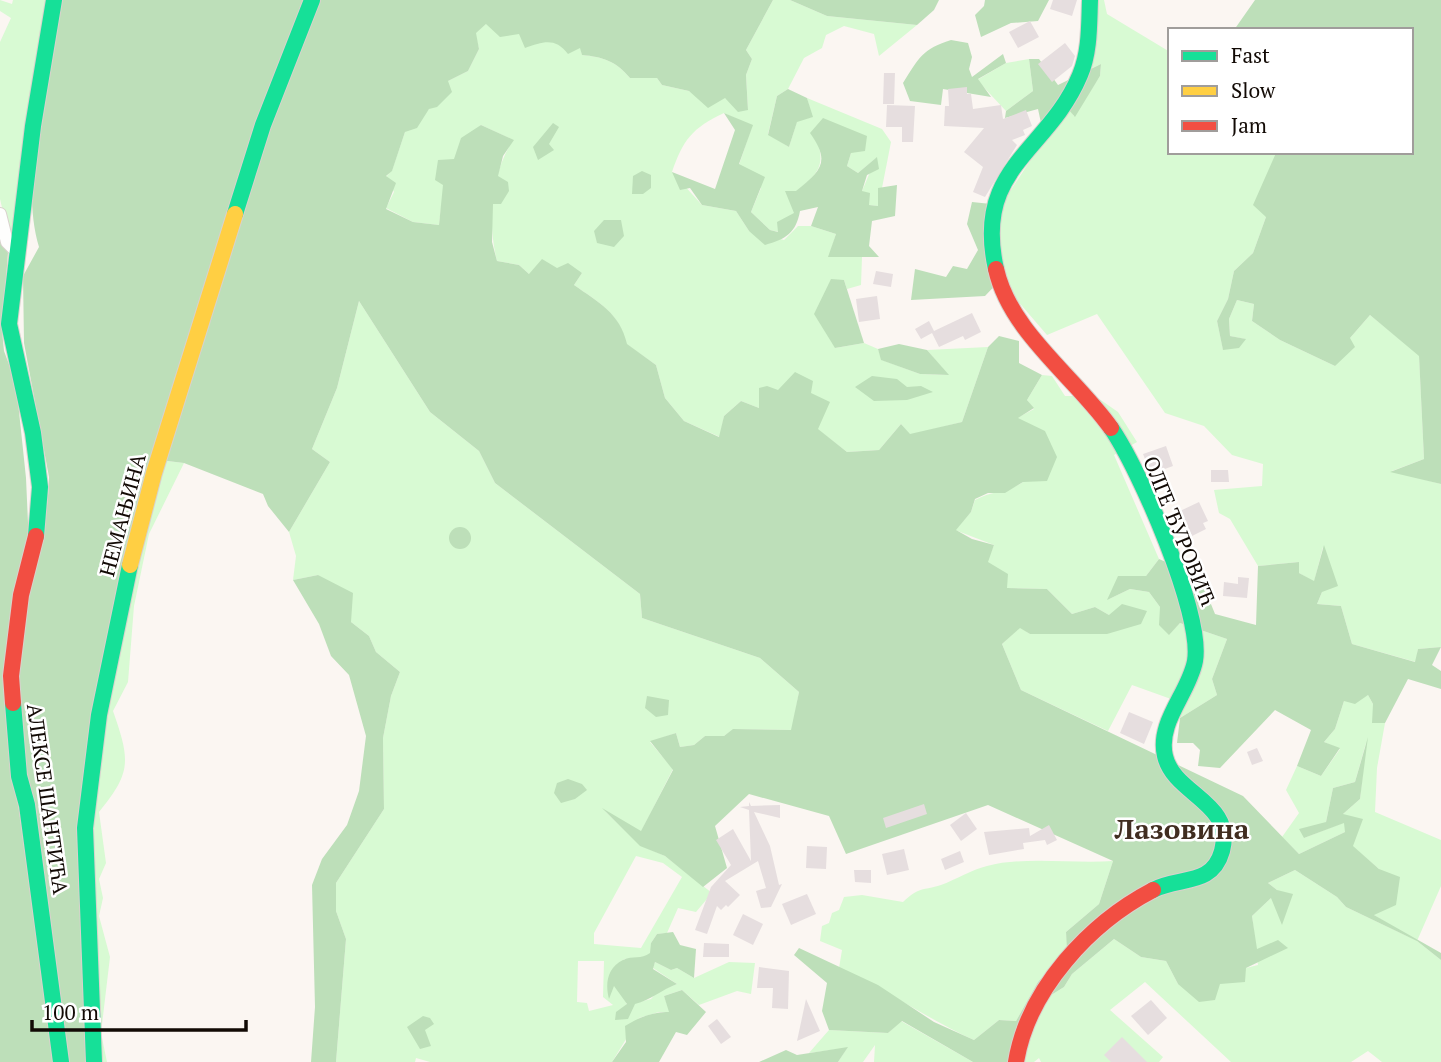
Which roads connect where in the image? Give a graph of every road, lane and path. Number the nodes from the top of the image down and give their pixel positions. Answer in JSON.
{"nodes":[{"id":1,"x":54,"y":0,"type":"edge"},
{"id":2,"x":312,"y":0,"type":"edge"},
{"id":3,"x":1090,"y":0,"type":"edge"},
{"id":4,"x":0,"y":214,"type":"edge"},
{"id":5,"x":18,"y":252,"type":"junction"},
{"id":6,"x":61,"y":1062,"type":"edge"},
{"id":7,"x":94,"y":1062,"type":"edge"},
{"id":8,"x":1016,"y":1062,"type":"edge"}],
"edges":[{"from":1,"to":5,"type":"street","name":"АЛЕКСЕ ШАНТИЋА"},
{"from":2,"to":7,"type":"street","name":"НЕМАЊИНА"},
{"from":3,"to":8,"type":"street","name":"ОЛГЕ ЂУРОВИЋ"},
{"from":4,"to":5,"type":"street"},
{"from":5,"to":6,"type":"street","name":"АЛЕКСЕ ШАНТИЋА"}]}
